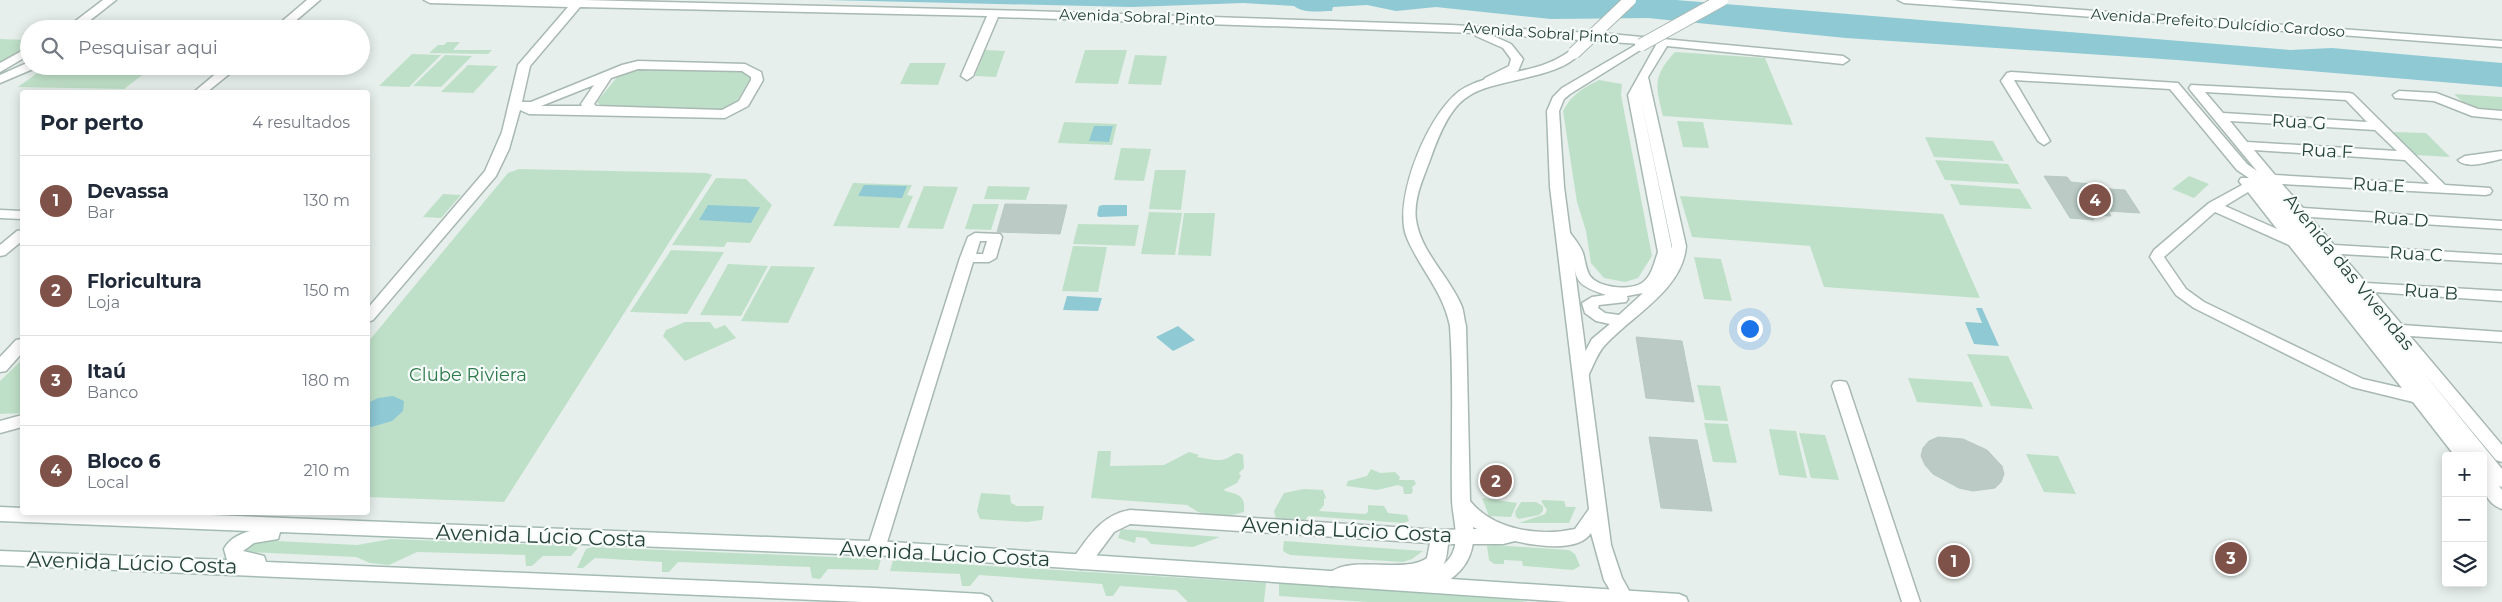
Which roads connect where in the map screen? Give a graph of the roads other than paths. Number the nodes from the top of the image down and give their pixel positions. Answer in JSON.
{"nodes":[{"id":1,"x":110,"y":0,"type":"edge"},
{"id":2,"x":314,"y":0,"type":"edge"},
{"id":3,"x":430,"y":0,"type":"edge"},
{"id":4,"x":1630,"y":0,"type":"edge"},
{"id":5,"x":1722,"y":0,"type":"edge"},
{"id":6,"x":1904,"y":0,"type":"edge"},
{"id":7,"x":578,"y":2,"type":"junction"},
{"id":8,"x":994,"y":14,"type":"junction"},
{"id":9,"x":82,"y":20,"type":"edge"},
{"id":10,"x":290,"y":20,"type":"edge"},
{"id":11,"x":1459,"y":28,"type":"junction"},
{"id":12,"x":1534,"y":32,"type":"junction"},
{"id":13,"x":1663,"y":43,"type":"junction"},
{"id":14,"x":2502,"y":44,"type":"edge"},
{"id":15,"x":1514,"y":53,"type":"junction"},
{"id":16,"x":20,"y":56,"type":"edge"},
{"id":17,"x":1843,"y":60,"type":"dead end"},
{"id":18,"x":0,"y":68,"type":"edge"},
{"id":19,"x":20,"y":70,"type":"edge"},
{"id":20,"x":222,"y":75,"type":"edge"},
{"id":21,"x":967,"y":76,"type":"dead end"},
{"id":22,"x":605,"y":78,"type":"junction"},
{"id":23,"x":0,"y":79,"type":"edge"},
{"id":24,"x":1643,"y":79,"type":"junction"},
{"id":25,"x":1489,"y":81,"type":"junction"},
{"id":26,"x":203,"y":90,"type":"edge"},
{"id":27,"x":2399,"y":95,"type":"dead end"},
{"id":28,"x":514,"y":110,"type":"junction"},
{"id":29,"x":593,"y":110,"type":"junction"},
{"id":30,"x":2502,"y":115,"type":"edge"},
{"id":31,"x":2220,"y":117,"type":"junction"},
{"id":32,"x":1639,"y":123,"type":"junction"},
{"id":33,"x":2378,"y":126,"type":"junction"},
{"id":34,"x":2044,"y":140,"type":"dead end"},
{"id":35,"x":2244,"y":146,"type":"junction"},
{"id":36,"x":2502,"y":155,"type":"edge"},
{"id":37,"x":2409,"y":156,"type":"junction"},
{"id":38,"x":2465,"y":160,"type":"dead end"},
{"id":39,"x":2242,"y":167,"type":"junction"},
{"id":40,"x":1664,"y":174,"type":"junction"},
{"id":41,"x":2269,"y":184,"type":"junction"},
{"id":42,"x":2250,"y":186,"type":"junction"},
{"id":43,"x":2442,"y":189,"type":"junction"},
{"id":44,"x":2485,"y":191,"type":"dead end"},
{"id":45,"x":2214,"y":206,"type":"junction"},
{"id":46,"x":2299,"y":212,"type":"junction"},
{"id":47,"x":0,"y":214,"type":"edge"},
{"id":48,"x":20,"y":215,"type":"edge"},
{"id":49,"x":2502,"y":225,"type":"edge"},
{"id":50,"x":1563,"y":233,"type":"junction"},
{"id":51,"x":20,"y":236,"type":"edge"},
{"id":52,"x":2294,"y":242,"type":"junction"},
{"id":53,"x":2329,"y":249,"type":"junction"},
{"id":54,"x":0,"y":252,"type":"edge"},
{"id":55,"x":967,"y":258,"type":"dead end"},
{"id":56,"x":2502,"y":259,"type":"edge"},
{"id":57,"x":2360,"y":287,"type":"junction"},
{"id":58,"x":1632,"y":292,"type":"junction"},
{"id":59,"x":2502,"y":296,"type":"edge"},
{"id":60,"x":370,"y":315,"type":"edge"},
{"id":61,"x":1624,"y":320,"type":"junction"},
{"id":62,"x":2396,"y":330,"type":"junction"},
{"id":63,"x":2502,"y":337,"type":"edge"},
{"id":64,"x":20,"y":346,"type":"edge"},
{"id":65,"x":0,"y":367,"type":"edge"},
{"id":66,"x":1581,"y":374,"type":"junction"},
{"id":67,"x":2400,"y":375,"type":"junction"},
{"id":68,"x":2417,"y":376,"type":"junction"},
{"id":69,"x":1840,"y":386,"type":"dead end"},
{"id":70,"x":2420,"y":398,"type":"junction"},
{"id":71,"x":20,"y":422,"type":"edge"},
{"id":72,"x":1,"y":428,"type":"edge"},
{"id":73,"x":2462,"y":452,"type":"edge"},
{"id":74,"x":2478,"y":452,"type":"edge"},
{"id":75,"x":2502,"y":456,"type":"edge"},
{"id":76,"x":2487,"y":463,"type":"edge"},
{"id":77,"x":2502,"y":481,"type":"edge"},
{"id":78,"x":2487,"y":484,"type":"edge"},
{"id":79,"x":1461,"y":502,"type":"junction"},
{"id":80,"x":2502,"y":502,"type":"edge"},
{"id":81,"x":1598,"y":509,"type":"junction"},
{"id":82,"x":0,"y":514,"type":"edge"},
{"id":83,"x":20,"y":514,"type":"edge"},
{"id":84,"x":49,"y":515,"type":"edge"},
{"id":85,"x":195,"y":518,"type":"edge"},
{"id":86,"x":356,"y":529,"type":"junction"},
{"id":87,"x":1513,"y":535,"type":"junction"},
{"id":88,"x":1440,"y":537,"type":"junction"},
{"id":89,"x":1465,"y":537,"type":"junction"},
{"id":90,"x":876,"y":549,"type":"junction"},
{"id":91,"x":0,"y":558,"type":"edge"},
{"id":92,"x":1081,"y":562,"type":"junction"},
{"id":93,"x":309,"y":570,"type":"junction"},
{"id":94,"x":1332,"y":580,"type":"junction"},
{"id":95,"x":1422,"y":585,"type":"junction"},
{"id":96,"x":1634,"y":599,"type":"edge"},
{"id":97,"x":982,"y":602,"type":"edge"},
{"id":98,"x":1679,"y":602,"type":"edge"},
{"id":99,"x":1911,"y":602,"type":"edge"}],
"edges":[{"from":1,"to":9,"type":"street"},
{"from":2,"to":10,"type":"street"},
{"from":3,"to":7,"type":"street","name":"Avenida Sobral Pinto"},
{"from":4,"to":25,"type":"street","bridge":true},
{"from":5,"to":50,"type":"street","bridge":true},
{"from":6,"to":14,"type":"street","name":"Avenida Prefeito Dulcídio Cardoso"},
{"from":7,"to":8,"type":"street","name":"Avenida Sobral Pinto"},
{"from":7,"to":28,"type":"street"},
{"from":8,"to":11,"type":"street","name":"Avenida Sobral Pinto"},
{"from":8,"to":21,"type":"street"},
{"from":11,"to":12,"type":"street","name":"Avenida Sobral Pinto"},
{"from":11,"to":15,"type":"street"},
{"from":12,"to":13,"type":"street","name":"Avenida Sobral Pinto"},
{"from":12,"to":15,"type":"street"},
{"from":13,"to":17,"type":"street","name":"Avenida Sobral Pinto"},
{"from":13,"to":24,"type":"street"},
{"from":15,"to":25,"type":"street"},
{"from":16,"to":18,"type":"street"},
{"from":19,"to":23,"type":"street"},
{"from":20,"to":26,"type":"street"},
{"from":22,"to":28,"type":"street"},
{"from":22,"to":29,"type":"street"},
{"from":22,"to":29,"type":"street"},
{"from":24,"to":32,"type":"street"},
{"from":24,"to":40,"type":"street"},
{"from":25,"to":79,"type":"street"},
{"from":27,"to":30,"type":"street"},
{"from":28,"to":29,"type":"street"},
{"from":28,"to":60,"type":"street"},
{"from":31,"to":33,"type":"street","name":"Rua G"},
{"from":31,"to":33,"type":"street","name":"Avenida das Vivendas"},
{"from":31,"to":35,"type":"street","name":"Avenida das Vivendas"},
{"from":32,"to":40,"type":"street"},
{"from":32,"to":58,"type":"street"},
{"from":33,"to":37,"type":"street"},
{"from":34,"to":39,"type":"street"},
{"from":35,"to":37,"type":"street","name":"Rua F"},
{"from":35,"to":41,"type":"street","name":"Avenida das Vivendas"},
{"from":36,"to":38,"type":"street"},
{"from":37,"to":43,"type":"street"},
{"from":39,"to":41,"type":"street"},
{"from":39,"to":42,"type":"street"},
{"from":40,"to":61,"type":"street"},
{"from":41,"to":42,"type":"street","name":"Rua E"},
{"from":41,"to":43,"type":"street","name":"Rua E"},
{"from":41,"to":46,"type":"street","name":"Avenida das Vivendas"},
{"from":41,"to":68,"type":"street"},
{"from":42,"to":45,"type":"street"},
{"from":42,"to":52,"type":"street"},
{"from":43,"to":44,"type":"street","name":"Rua E"},
{"from":45,"to":52,"type":"street"},
{"from":45,"to":70,"type":"street"},
{"from":46,"to":49,"type":"street","name":"Rua D"},
{"from":46,"to":53,"type":"street","name":"Avenida das Vivendas"},
{"from":47,"to":48,"type":"street"},
{"from":50,"to":58,"type":"street"},
{"from":50,"to":66,"type":"street"},
{"from":51,"to":54,"type":"street"},
{"from":52,"to":67,"type":"street"},
{"from":53,"to":56,"type":"street","name":"Rua C"},
{"from":53,"to":57,"type":"street","name":"Avenida das Vivendas"},
{"from":55,"to":90,"type":"street"},
{"from":57,"to":59,"type":"street","name":"Rua B"},
{"from":57,"to":62,"type":"street","name":"Avenida das Vivendas"},
{"from":58,"to":61,"type":"street"},
{"from":61,"to":66,"type":"street"},
{"from":62,"to":63,"type":"street"},
{"from":62,"to":75,"type":"street","name":"Avenida das Vivendas"},
{"from":64,"to":65,"type":"street"},
{"from":66,"to":81,"type":"street"},
{"from":67,"to":68,"type":"street"},
{"from":67,"to":70,"type":"street"},
{"from":68,"to":74,"type":"street"},
{"from":69,"to":99,"type":"street"},
{"from":70,"to":73,"type":"street"},
{"from":71,"to":72,"type":"street"},
{"from":76,"to":77,"type":"street"},
{"from":78,"to":80,"type":"street"},
{"from":79,"to":87,"type":"street"},
{"from":79,"to":89,"type":"street"},
{"from":81,"to":87,"type":"street"},
{"from":81,"to":96,"type":"street"},
{"from":82,"to":83,"type":"street","name":"Avenida Lúcio Costa"},
{"from":84,"to":85,"type":"street","name":"Avenida Lúcio Costa"},
{"from":85,"to":86,"type":"street","name":"Avenida Lúcio Costa"},
{"from":86,"to":90,"type":"street","name":"Avenida Lúcio Costa"},
{"from":86,"to":93,"type":"street"},
{"from":87,"to":89,"type":"street","name":"Avenida Lúcio Costa"},
{"from":88,"to":89,"type":"street","name":"Avenida Lúcio Costa"},
{"from":88,"to":92,"type":"street","name":"Avenida Lúcio Costa"},
{"from":88,"to":94,"type":"street"},
{"from":89,"to":95,"type":"street"},
{"from":90,"to":92,"type":"street","name":"Avenida Lúcio Costa"},
{"from":91,"to":93,"type":"street","name":"Avenida Lúcio Costa"},
{"from":92,"to":94,"type":"street","name":"Avenida Lúcio Costa"},
{"from":93,"to":97,"type":"street","name":"Avenida Lúcio Costa"},
{"from":94,"to":95,"type":"street","name":"Avenida Lúcio Costa"},
{"from":95,"to":96,"type":"street","name":"Avenida Lúcio Costa"},
{"from":96,"to":98,"type":"street","name":"Avenida Lúcio Costa"}]}
